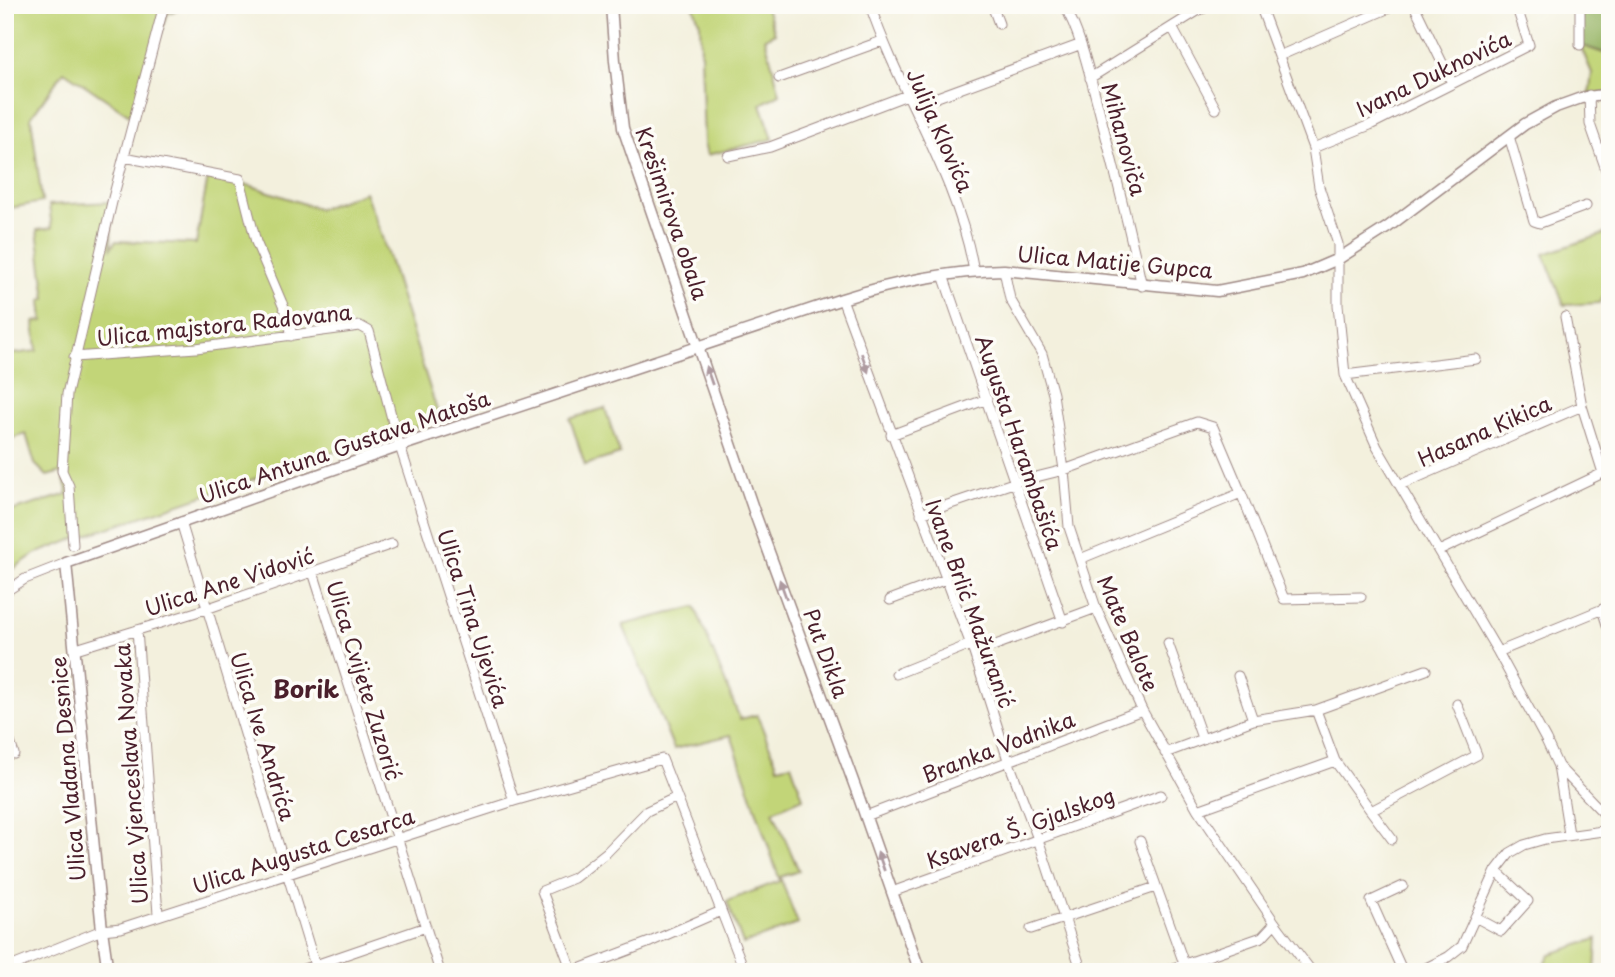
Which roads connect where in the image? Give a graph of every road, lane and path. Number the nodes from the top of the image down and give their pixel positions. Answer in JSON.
{"nodes":[{"id":1,"x":163,"y":5,"type":"edge"},
{"id":2,"x":611,"y":5,"type":"edge"},
{"id":3,"x":870,"y":5,"type":"edge"},
{"id":4,"x":992,"y":5,"type":"edge"},
{"id":5,"x":1064,"y":5,"type":"edge"},
{"id":6,"x":1213,"y":5,"type":"edge"},
{"id":7,"x":1260,"y":5,"type":"edge"},
{"id":8,"x":1396,"y":5,"type":"edge"},
{"id":9,"x":1414,"y":5,"type":"edge"},
{"id":10,"x":1516,"y":5,"type":"edge"},
{"id":11,"x":1580,"y":5,"type":"edge"},
{"id":12,"x":999,"y":24,"type":"dead end"},
{"id":13,"x":1172,"y":26,"type":"junction"},
{"id":14,"x":883,"y":41,"type":"junction"},
{"id":15,"x":1079,"y":45,"type":"junction"},
{"id":16,"x":1580,"y":45,"type":"dead end"},
{"id":17,"x":1279,"y":57,"type":"junction"},
{"id":18,"x":779,"y":78,"type":"dead end"},
{"id":19,"x":1090,"y":78,"type":"junction"},
{"id":20,"x":1452,"y":83,"type":"junction"},
{"id":21,"x":1610,"y":94,"type":"edge"},
{"id":22,"x":907,"y":95,"type":"junction"},
{"id":23,"x":1589,"y":95,"type":"junction"},
{"id":24,"x":913,"y":106,"type":"junction"},
{"id":25,"x":1216,"y":109,"type":"dead end"},
{"id":26,"x":1508,"y":136,"type":"junction"},
{"id":27,"x":1313,"y":148,"type":"junction"},
{"id":28,"x":728,"y":156,"type":"dead end"},
{"id":29,"x":124,"y":157,"type":"junction"},
{"id":30,"x":1610,"y":181,"type":"edge"},
{"id":31,"x":1586,"y":206,"type":"dead end"},
{"id":32,"x":1338,"y":259,"type":"junction"},
{"id":33,"x":974,"y":271,"type":"junction"},
{"id":34,"x":1004,"y":271,"type":"junction"},
{"id":35,"x":943,"y":275,"type":"junction"},
{"id":36,"x":1142,"y":286,"type":"junction"},
{"id":37,"x":842,"y":299,"type":"junction"},
{"id":38,"x":1565,"y":317,"type":"dead end"},
{"id":39,"x":291,"y":336,"type":"junction"},
{"id":40,"x":699,"y":347,"type":"junction"},
{"id":41,"x":74,"y":358,"type":"junction"},
{"id":42,"x":1476,"y":359,"type":"dead end"},
{"id":43,"x":1345,"y":375,"type":"junction"},
{"id":44,"x":987,"y":399,"type":"junction"},
{"id":45,"x":1582,"y":406,"type":"junction"},
{"id":46,"x":891,"y":435,"type":"junction"},
{"id":47,"x":400,"y":446,"type":"junction"},
{"id":48,"x":1064,"y":470,"type":"junction"},
{"id":49,"x":1016,"y":482,"type":"junction"},
{"id":50,"x":1400,"y":485,"type":"junction"},
{"id":51,"x":1241,"y":493,"type":"junction"},
{"id":52,"x":921,"y":514,"type":"junction"},
{"id":53,"x":181,"y":522,"type":"junction"},
{"id":54,"x":393,"y":544,"type":"dead end"},
{"id":55,"x":73,"y":545,"type":"dead end"},
{"id":56,"x":1439,"y":551,"type":"junction"},
{"id":57,"x":1080,"y":559,"type":"junction"},
{"id":58,"x":66,"y":563,"type":"junction"},
{"id":59,"x":313,"y":572,"type":"junction"},
{"id":60,"x":946,"y":579,"type":"junction"},
{"id":61,"x":5,"y":592,"type":"edge"},
{"id":62,"x":1361,"y":597,"type":"dead end"},
{"id":63,"x":890,"y":600,"type":"dead end"},
{"id":64,"x":1606,"y":607,"type":"edge"},
{"id":65,"x":1096,"y":608,"type":"junction"},
{"id":66,"x":206,"y":609,"type":"junction"},
{"id":67,"x":1063,"y":622,"type":"junction"},
{"id":68,"x":137,"y":630,"type":"junction"},
{"id":69,"x":1610,"y":634,"type":"edge"},
{"id":70,"x":1168,"y":643,"type":"dead end"},
{"id":71,"x":76,"y":649,"type":"junction"},
{"id":72,"x":973,"y":649,"type":"junction"},
{"id":73,"x":1498,"y":652,"type":"junction"},
{"id":74,"x":1426,"y":670,"type":"dead end"},
{"id":75,"x":896,"y":674,"type":"dead end"},
{"id":76,"x":1238,"y":676,"type":"dead end"},
{"id":77,"x":1457,"y":705,"type":"dead end"},
{"id":78,"x":1142,"y":710,"type":"junction"},
{"id":79,"x":1316,"y":710,"type":"junction"},
{"id":80,"x":1252,"y":720,"type":"junction"},
{"id":81,"x":5,"y":727,"type":"edge"},
{"id":82,"x":1202,"y":738,"type":"junction"},
{"id":83,"x":1165,"y":753,"type":"junction"},
{"id":84,"x":13,"y":754,"type":"dead end"},
{"id":85,"x":1008,"y":760,"type":"junction"},
{"id":86,"x":1335,"y":761,"type":"junction"},
{"id":87,"x":1558,"y":766,"type":"junction"},
{"id":88,"x":1161,"y":795,"type":"dead end"},
{"id":89,"x":677,"y":797,"type":"junction"},
{"id":90,"x":514,"y":801,"type":"junction"},
{"id":91,"x":1198,"y":810,"type":"junction"},
{"id":92,"x":1371,"y":811,"type":"junction"},
{"id":93,"x":866,"y":816,"type":"junction"},
{"id":94,"x":1610,"y":820,"type":"edge"},
{"id":95,"x":1610,"y":830,"type":"edge"},
{"id":96,"x":1569,"y":834,"type":"junction"},
{"id":97,"x":397,"y":839,"type":"junction"},
{"id":98,"x":1038,"y":839,"type":"junction"},
{"id":99,"x":1392,"y":839,"type":"dead end"},
{"id":100,"x":1140,"y":841,"type":"dead end"},
{"id":101,"x":1496,"y":871,"type":"junction"},
{"id":102,"x":288,"y":873,"type":"junction"},
{"id":103,"x":1403,"y":886,"type":"dead end"},
{"id":104,"x":1156,"y":887,"type":"junction"},
{"id":105,"x":892,"y":892,"type":"junction"},
{"id":106,"x":721,"y":911,"type":"junction"},
{"id":107,"x":158,"y":914,"type":"junction"},
{"id":108,"x":1475,"y":917,"type":"junction"},
{"id":109,"x":1063,"y":920,"type":"junction"},
{"id":110,"x":1275,"y":923,"type":"junction"},
{"id":111,"x":426,"y":927,"type":"junction"},
{"id":112,"x":1031,"y":929,"type":"dead end"},
{"id":113,"x":102,"y":930,"type":"junction"},
{"id":114,"x":5,"y":968,"type":"edge"},
{"id":115,"x":316,"y":968,"type":"edge"},
{"id":116,"x":1185,"y":968,"type":"edge"},
{"id":117,"x":108,"y":972,"type":"edge"},
{"id":118,"x":295,"y":972,"type":"edge"},
{"id":119,"x":440,"y":972,"type":"edge"},
{"id":120,"x":572,"y":972,"type":"edge"},
{"id":121,"x":745,"y":972,"type":"edge"},
{"id":122,"x":920,"y":972,"type":"edge"},
{"id":123,"x":1082,"y":972,"type":"edge"},
{"id":124,"x":1162,"y":972,"type":"edge"},
{"id":125,"x":1312,"y":972,"type":"edge"},
{"id":126,"x":1403,"y":972,"type":"edge"},
{"id":127,"x":1418,"y":972,"type":"edge"}],
"edges":[{"from":1,"to":29,"type":"street","name":"Ulica majstora Radovana"},
{"from":2,"to":40,"type":"street","name":"Krešimirova obala"},
{"from":3,"to":14,"type":"street","name":"Julija Klovića"},
{"from":4,"to":12,"type":"street"},
{"from":5,"to":15,"type":"street","name":"Mihanoviča"},
{"from":6,"to":13,"type":"street"},
{"from":7,"to":17,"type":"street"},
{"from":8,"to":17,"type":"street"},
{"from":9,"to":20,"type":"street"},
{"from":10,"to":20,"type":"street","name":"Ivana Duknovića"},
{"from":11,"to":16,"type":"street"},
{"from":13,"to":19,"type":"street"},
{"from":13,"to":25,"type":"street"},
{"from":14,"to":18,"type":"street"},
{"from":14,"to":22,"type":"street","name":"Julija Klovića"},
{"from":15,"to":19,"type":"street","name":"Mihanoviča"},
{"from":15,"to":24,"type":"street"},
{"from":17,"to":27,"type":"street"},
{"from":19,"to":36,"type":"street","name":"Mihanoviča"},
{"from":20,"to":27,"type":"street","name":"Ivana Duknovića"},
{"from":21,"to":23,"type":"street","name":"Ulica Matije Gupca"},
{"from":22,"to":24,"type":"street","name":"Julija Klovića"},
{"from":22,"to":28,"type":"street"},
{"from":23,"to":26,"type":"street","name":"Ulica Matije Gupca"},
{"from":23,"to":30,"type":"street"},
{"from":24,"to":33,"type":"street","name":"Julija Klovića"},
{"from":26,"to":31,"type":"street"},
{"from":26,"to":32,"type":"street","name":"Ulica Matije Gupca"},
{"from":27,"to":32,"type":"street"},
{"from":29,"to":39,"type":"street"},
{"from":29,"to":41,"type":"street","name":"Ulica majstora Radovana"},
{"from":32,"to":36,"type":"street","name":"Ulica Matije Gupca"},
{"from":32,"to":43,"type":"street"},
{"from":33,"to":34,"type":"street","name":"Ulica Matije Gupca"},
{"from":33,"to":35,"type":"street","name":"Ulica Matije Gupca"},
{"from":34,"to":36,"type":"street","name":"Ulica Matije Gupca"},
{"from":34,"to":48,"type":"street","name":"Mate Balote"},
{"from":35,"to":37,"type":"street","name":"Ulica Matije Gupca"},
{"from":35,"to":44,"type":"street","name":"Augusta Harambašića"},
{"from":37,"to":40,"type":"street","name":"Ulica Matije Gupca"},
{"from":37,"to":46,"type":"street","name":"Ivane Brlić Mažuranić","one_way":true},
{"from":38,"to":45,"type":"street"},
{"from":39,"to":41,"type":"street","name":"Ulica majstora Radovana"},
{"from":39,"to":47,"type":"street","name":"Ulica majstora Radovana"},
{"from":40,"to":47,"type":"street","name":"Ulica Antuna Gustava Matoša"},
{"from":93,"to":40,"type":"street","name":"Put Dikla","one_way":true},
{"from":41,"to":55,"type":"street"},
{"from":42,"to":43,"type":"street"},
{"from":43,"to":50,"type":"street"},
{"from":44,"to":46,"type":"street"},
{"from":44,"to":49,"type":"street","name":"Augusta Harambašića"},
{"from":45,"to":50,"type":"street","name":"Hasana Kikica"},
{"from":45,"to":56,"type":"street"},
{"from":46,"to":52,"type":"street","name":"Ivane Brlić Mažuranić"},
{"from":47,"to":53,"type":"street","name":"Ulica Antuna Gustava Matoša"},
{"from":47,"to":90,"type":"street","name":"Ulica Tina Ujevića"},
{"from":48,"to":49,"type":"street"},
{"from":48,"to":51,"type":"street"},
{"from":48,"to":57,"type":"street","name":"Mate Balote"},
{"from":49,"to":52,"type":"street"},
{"from":49,"to":67,"type":"street","name":"Augusta Harambašića"},
{"from":50,"to":56,"type":"street"},
{"from":51,"to":57,"type":"street"},
{"from":51,"to":62,"type":"street"},
{"from":52,"to":60,"type":"street","name":"Ivane Brlić Mažuranić"},
{"from":53,"to":58,"type":"street","name":"Ulica Antuna Gustava Matoša"},
{"from":53,"to":66,"type":"street","name":"Ulica Ive Andrića"},
{"from":54,"to":59,"type":"street","name":"Ulica Ane Vidović"},
{"from":56,"to":73,"type":"street"},
{"from":57,"to":65,"type":"street","name":"Mate Balote"},
{"from":58,"to":61,"type":"street","name":"Ulica Antuna Gustava Matoša"},
{"from":58,"to":71,"type":"street","name":"Ulica Vladana Desnice"},
{"from":59,"to":66,"type":"street","name":"Ulica Ane Vidović"},
{"from":59,"to":97,"type":"street","name":"Ulica Cvijete Zuzorić"},
{"from":60,"to":63,"type":"street"},
{"from":60,"to":72,"type":"street","name":"Ivane Brlić Mažuranić"},
{"from":64,"to":69,"type":"street"},
{"from":64,"to":73,"type":"street"},
{"from":65,"to":67,"type":"street"},
{"from":65,"to":78,"type":"street","name":"Mate Balote"},
{"from":66,"to":68,"type":"street","name":"Ulica Ane Vidović"},
{"from":66,"to":102,"type":"street","name":"Ulica Ive Andrića"},
{"from":67,"to":72,"type":"street"},
{"from":68,"to":71,"type":"street","name":"Ulica Ane Vidović"},
{"from":68,"to":107,"type":"street","name":"Ulica Vjenceslava Novaka"},
{"from":70,"to":82,"type":"street"},
{"from":71,"to":113,"type":"street","name":"Ulica Vladana Desnice"},
{"from":72,"to":75,"type":"street"},
{"from":72,"to":85,"type":"street","name":"Ivane Brlić Mažuranić"},
{"from":73,"to":87,"type":"street"},
{"from":74,"to":79,"type":"street"},
{"from":76,"to":80,"type":"street"},
{"from":77,"to":92,"type":"street"},
{"from":78,"to":83,"type":"street","name":"Mate Balote"},
{"from":78,"to":85,"type":"street","name":"Branka Vodnika"},
{"from":79,"to":80,"type":"street"},
{"from":79,"to":86,"type":"street"},
{"from":80,"to":82,"type":"street"},
{"from":81,"to":84,"type":"street"},
{"from":82,"to":83,"type":"street"},
{"from":83,"to":91,"type":"street","name":"Mate Balote"},
{"from":85,"to":93,"type":"street","name":"Branka Vodnika"},
{"from":85,"to":98,"type":"street","name":"Ivane Brlić Mažuranić"},
{"from":86,"to":91,"type":"street"},
{"from":86,"to":92,"type":"street"},
{"from":87,"to":94,"type":"street"},
{"from":87,"to":96,"type":"street"},
{"from":88,"to":98,"type":"street","name":"Ksavera Š. Gjalskog"},
{"from":89,"to":90,"type":"street","name":"Ulica Augusta Cesarca"},
{"from":89,"to":106,"type":"street"},
{"from":89,"to":120,"type":"street"},
{"from":90,"to":97,"type":"street","name":"Ulica Augusta Cesarca"},
{"from":91,"to":110,"type":"street","name":"Mate Balote"},
{"from":92,"to":99,"type":"street"},
{"from":105,"to":93,"type":"street","name":"Put Dikla","one_way":true},
{"from":95,"to":96,"type":"street"},
{"from":96,"to":101,"type":"street"},
{"from":97,"to":102,"type":"street","name":"Ulica Augusta Cesarca"},
{"from":97,"to":111,"type":"street","name":"Ulica Cvijete Zuzorić"},
{"from":98,"to":105,"type":"street","name":"Ksavera Š. Gjalskog"},
{"from":98,"to":109,"type":"street","name":"Ivane Brlić Mažuranić"},
{"from":100,"to":104,"type":"street"},
{"from":101,"to":108,"type":"street"},
{"from":101,"to":108,"type":"street"},
{"from":102,"to":107,"type":"street","name":"Ulica Augusta Cesarca"},
{"from":102,"to":115,"type":"street","name":"Ulica Ive Andrića"},
{"from":103,"to":126,"type":"street"},
{"from":104,"to":109,"type":"street"},
{"from":104,"to":116,"type":"street"},
{"from":105,"to":122,"type":"street","name":"Put Dikla"},
{"from":106,"to":120,"type":"street"},
{"from":106,"to":121,"type":"street"},
{"from":107,"to":113,"type":"street","name":"Ulica Augusta Cesarca"},
{"from":108,"to":127,"type":"street"},
{"from":109,"to":112,"type":"street"},
{"from":109,"to":123,"type":"street","name":"Ivane Brlić Mažuranić"},
{"from":110,"to":116,"type":"street"},
{"from":110,"to":125,"type":"street","name":"Mate Balote"},
{"from":111,"to":115,"type":"street"},
{"from":111,"to":119,"type":"street","name":"Ulica Cvijete Zuzorić"},
{"from":113,"to":114,"type":"street","name":"Ulica Augusta Cesarca"},
{"from":113,"to":117,"type":"street","name":"Ulica Vladana Desnice"},
{"from":115,"to":118,"type":"street"},
{"from":116,"to":124,"type":"street"}]}
